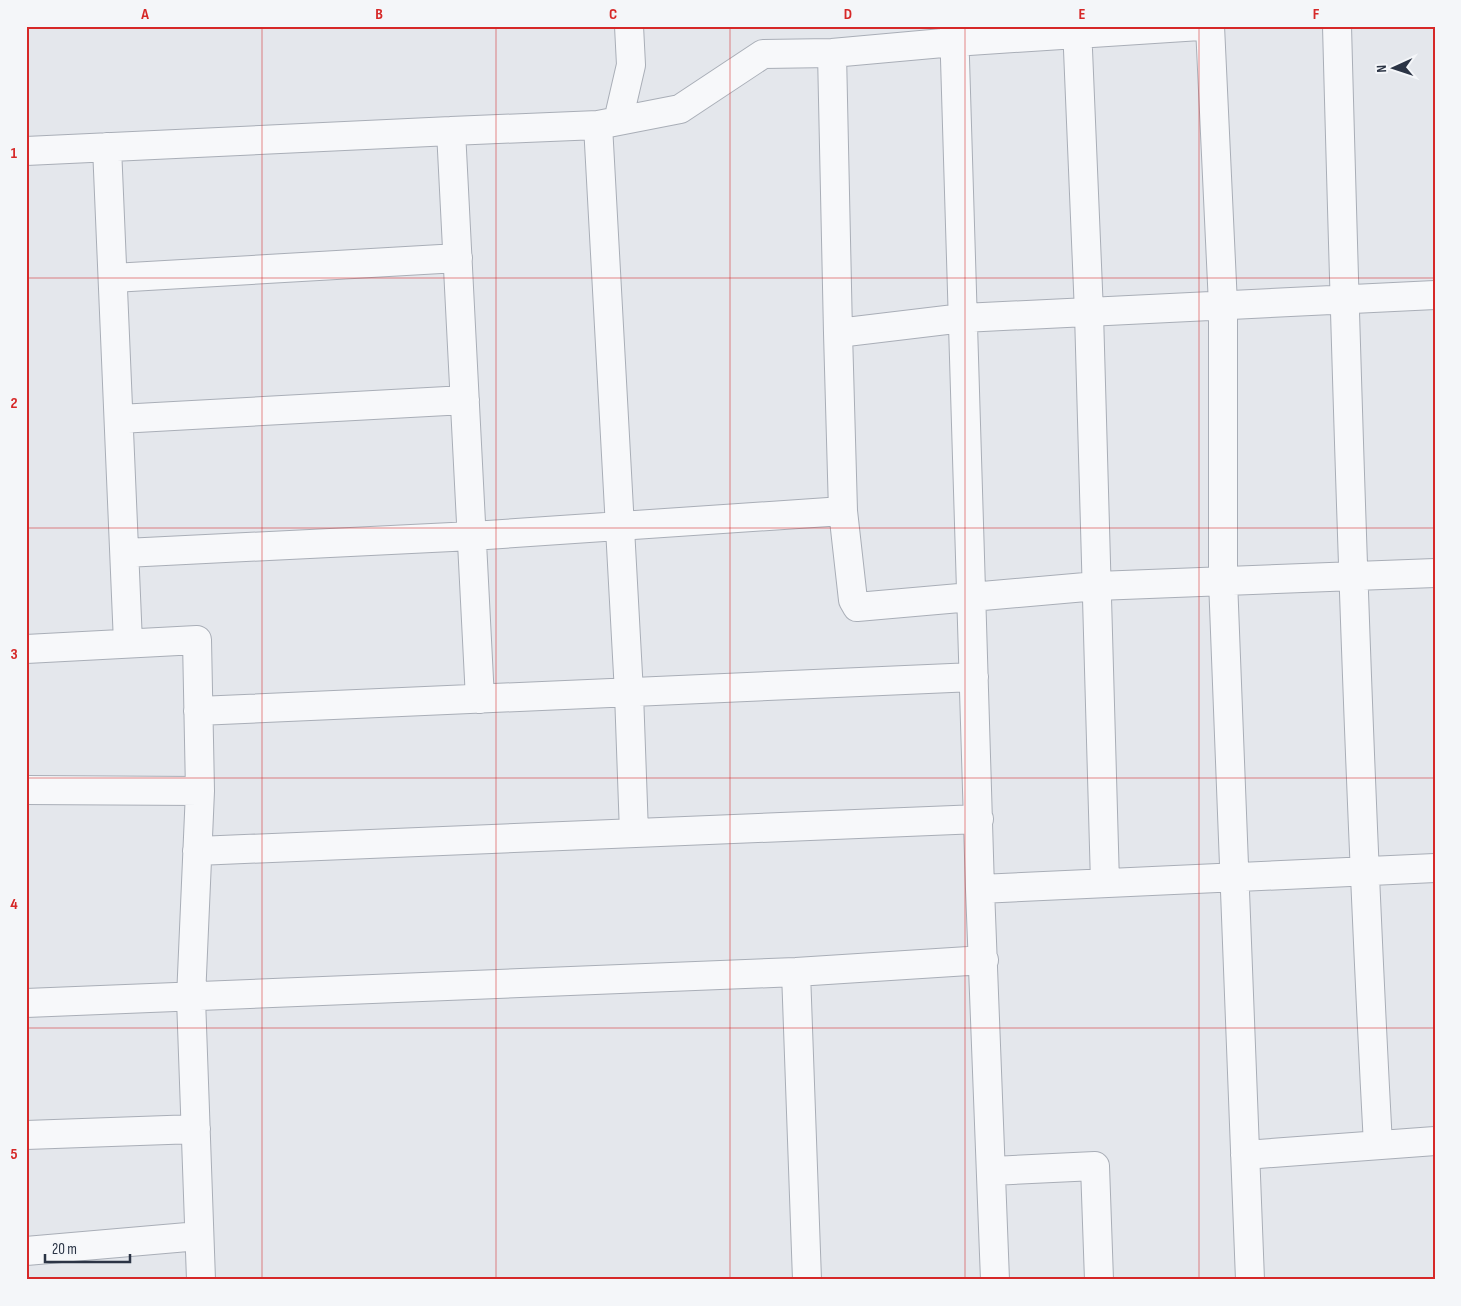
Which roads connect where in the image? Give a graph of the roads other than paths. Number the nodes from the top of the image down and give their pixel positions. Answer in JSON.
{"nodes":[{"id":1,"x":629,"y":26,"type":"edge"},
{"id":2,"x":1200,"y":26,"type":"edge"},
{"id":3,"x":1210,"y":26,"type":"edge"},
{"id":4,"x":1337,"y":26,"type":"edge"},
{"id":5,"x":1077,"y":31,"type":"edge"},
{"id":6,"x":954,"y":34,"type":"edge"},
{"id":7,"x":832,"y":53,"type":"junction"},
{"id":8,"x":608,"y":123,"type":"junction"},
{"id":9,"x":451,"y":130,"type":"junction"},
{"id":10,"x":107,"y":146,"type":"junction"},
{"id":11,"x":26,"y":151,"type":"edge"},
{"id":12,"x":458,"y":258,"type":"junction"},
{"id":13,"x":113,"y":278,"type":"junction"},
{"id":14,"x":1435,"y":295,"type":"edge"},
{"id":15,"x":1344,"y":299,"type":"junction"},
{"id":16,"x":1222,"y":305,"type":"junction"},
{"id":17,"x":1089,"y":313,"type":"junction"},
{"id":18,"x":963,"y":318,"type":"junction"},
{"id":19,"x":838,"y":332,"type":"junction"},
{"id":20,"x":465,"y":400,"type":"junction"},
{"id":21,"x":119,"y":418,"type":"junction"},
{"id":22,"x":842,"y":511,"type":"junction"},
{"id":23,"x":619,"y":525,"type":"junction"},
{"id":24,"x":472,"y":536,"type":"junction"},
{"id":25,"x":125,"y":553,"type":"junction"},
{"id":26,"x":1435,"y":573,"type":"edge"},
{"id":27,"x":1352,"y":575,"type":"junction"},
{"id":28,"x":1223,"y":580,"type":"junction"},
{"id":29,"x":1097,"y":586,"type":"junction"},
{"id":30,"x":972,"y":597,"type":"junction"},
{"id":31,"x":128,"y":643,"type":"junction"},
{"id":32,"x":26,"y":649,"type":"edge"},
{"id":33,"x":974,"y":677,"type":"junction"},
{"id":34,"x":628,"y":693,"type":"junction"},
{"id":35,"x":480,"y":699,"type":"junction"},
{"id":36,"x":198,"y":711,"type":"junction"},
{"id":37,"x":26,"y":790,"type":"edge"},
{"id":38,"x":200,"y":791,"type":"junction"},
{"id":39,"x":978,"y":819,"type":"junction"},
{"id":40,"x":634,"y":833,"type":"junction"},
{"id":41,"x":197,"y":851,"type":"junction"},
{"id":42,"x":1435,"y":868,"type":"edge"},
{"id":43,"x":1363,"y":870,"type":"junction"},
{"id":44,"x":1233,"y":877,"type":"junction"},
{"id":45,"x":1105,"y":883,"type":"junction"},
{"id":46,"x":980,"y":888,"type":"junction"},
{"id":47,"x":984,"y":960,"type":"junction"},
{"id":48,"x":796,"y":972,"type":"junction"},
{"id":49,"x":191,"y":998,"type":"junction"},
{"id":50,"x":26,"y":1003,"type":"edge"},
{"id":51,"x":196,"y":1129,"type":"junction"},
{"id":52,"x":26,"y":1135,"type":"edge"},
{"id":53,"x":1435,"y":1141,"type":"edge"},
{"id":54,"x":1378,"y":1145,"type":"junction"},
{"id":55,"x":1245,"y":1155,"type":"junction"},
{"id":56,"x":992,"y":1171,"type":"junction"},
{"id":57,"x":198,"y":1236,"type":"junction"},
{"id":58,"x":26,"y":1251,"type":"edge"},
{"id":59,"x":202,"y":1280,"type":"edge"},
{"id":60,"x":807,"y":1280,"type":"edge"},
{"id":61,"x":995,"y":1280,"type":"edge"},
{"id":62,"x":1099,"y":1280,"type":"edge"},
{"id":63,"x":1250,"y":1280,"type":"edge"}],
"edges":[{"from":1,"to":8,"type":"street"},
{"from":2,"to":5,"type":"street"},
{"from":3,"to":16,"type":"street"},
{"from":4,"to":15,"type":"street"},
{"from":5,"to":6,"type":"street"},
{"from":5,"to":17,"type":"street"},
{"from":6,"to":7,"type":"street"},
{"from":6,"to":18,"type":"street"},
{"from":7,"to":8,"type":"street"},
{"from":7,"to":19,"type":"street"},
{"from":8,"to":9,"type":"street"},
{"from":8,"to":23,"type":"street"},
{"from":9,"to":10,"type":"street"},
{"from":9,"to":12,"type":"street"},
{"from":10,"to":11,"type":"street"},
{"from":10,"to":13,"type":"street"},
{"from":12,"to":13,"type":"street"},
{"from":12,"to":20,"type":"street"},
{"from":13,"to":21,"type":"street"},
{"from":14,"to":15,"type":"street"},
{"from":15,"to":16,"type":"street"},
{"from":15,"to":27,"type":"street"},
{"from":16,"to":17,"type":"street"},
{"from":16,"to":28,"type":"street"},
{"from":17,"to":18,"type":"street"},
{"from":17,"to":29,"type":"street"},
{"from":18,"to":19,"type":"street"},
{"from":18,"to":30,"type":"street"},
{"from":19,"to":22,"type":"street"},
{"from":20,"to":21,"type":"street"},
{"from":20,"to":24,"type":"street"},
{"from":21,"to":25,"type":"street"},
{"from":22,"to":23,"type":"street"},
{"from":22,"to":30,"type":"street"},
{"from":23,"to":24,"type":"street"},
{"from":23,"to":34,"type":"street"},
{"from":24,"to":25,"type":"street"},
{"from":24,"to":35,"type":"street"},
{"from":25,"to":31,"type":"street"},
{"from":26,"to":27,"type":"street"},
{"from":27,"to":28,"type":"street"},
{"from":27,"to":43,"type":"street"},
{"from":28,"to":29,"type":"street"},
{"from":28,"to":44,"type":"street"},
{"from":29,"to":30,"type":"street"},
{"from":29,"to":45,"type":"street"},
{"from":30,"to":33,"type":"street"},
{"from":31,"to":32,"type":"street"},
{"from":31,"to":36,"type":"street"},
{"from":33,"to":34,"type":"street"},
{"from":33,"to":39,"type":"street"},
{"from":34,"to":35,"type":"street"},
{"from":34,"to":40,"type":"street"},
{"from":35,"to":36,"type":"street"},
{"from":36,"to":38,"type":"street"},
{"from":37,"to":38,"type":"street"},
{"from":38,"to":41,"type":"street"},
{"from":39,"to":40,"type":"street"},
{"from":39,"to":46,"type":"street"},
{"from":40,"to":41,"type":"street"},
{"from":41,"to":49,"type":"street"},
{"from":42,"to":43,"type":"street"},
{"from":43,"to":44,"type":"street"},
{"from":43,"to":54,"type":"street"},
{"from":44,"to":45,"type":"street"},
{"from":44,"to":55,"type":"street"},
{"from":45,"to":46,"type":"street"},
{"from":46,"to":47,"type":"street"},
{"from":47,"to":48,"type":"street"},
{"from":47,"to":56,"type":"street"},
{"from":48,"to":49,"type":"street"},
{"from":48,"to":60,"type":"street"},
{"from":49,"to":50,"type":"street"},
{"from":49,"to":51,"type":"street"},
{"from":51,"to":52,"type":"street"},
{"from":51,"to":57,"type":"street"},
{"from":53,"to":54,"type":"street"},
{"from":54,"to":55,"type":"street"},
{"from":55,"to":63,"type":"street"},
{"from":56,"to":61,"type":"street"},
{"from":56,"to":62,"type":"street"},
{"from":57,"to":58,"type":"street"},
{"from":57,"to":59,"type":"street"}]}
